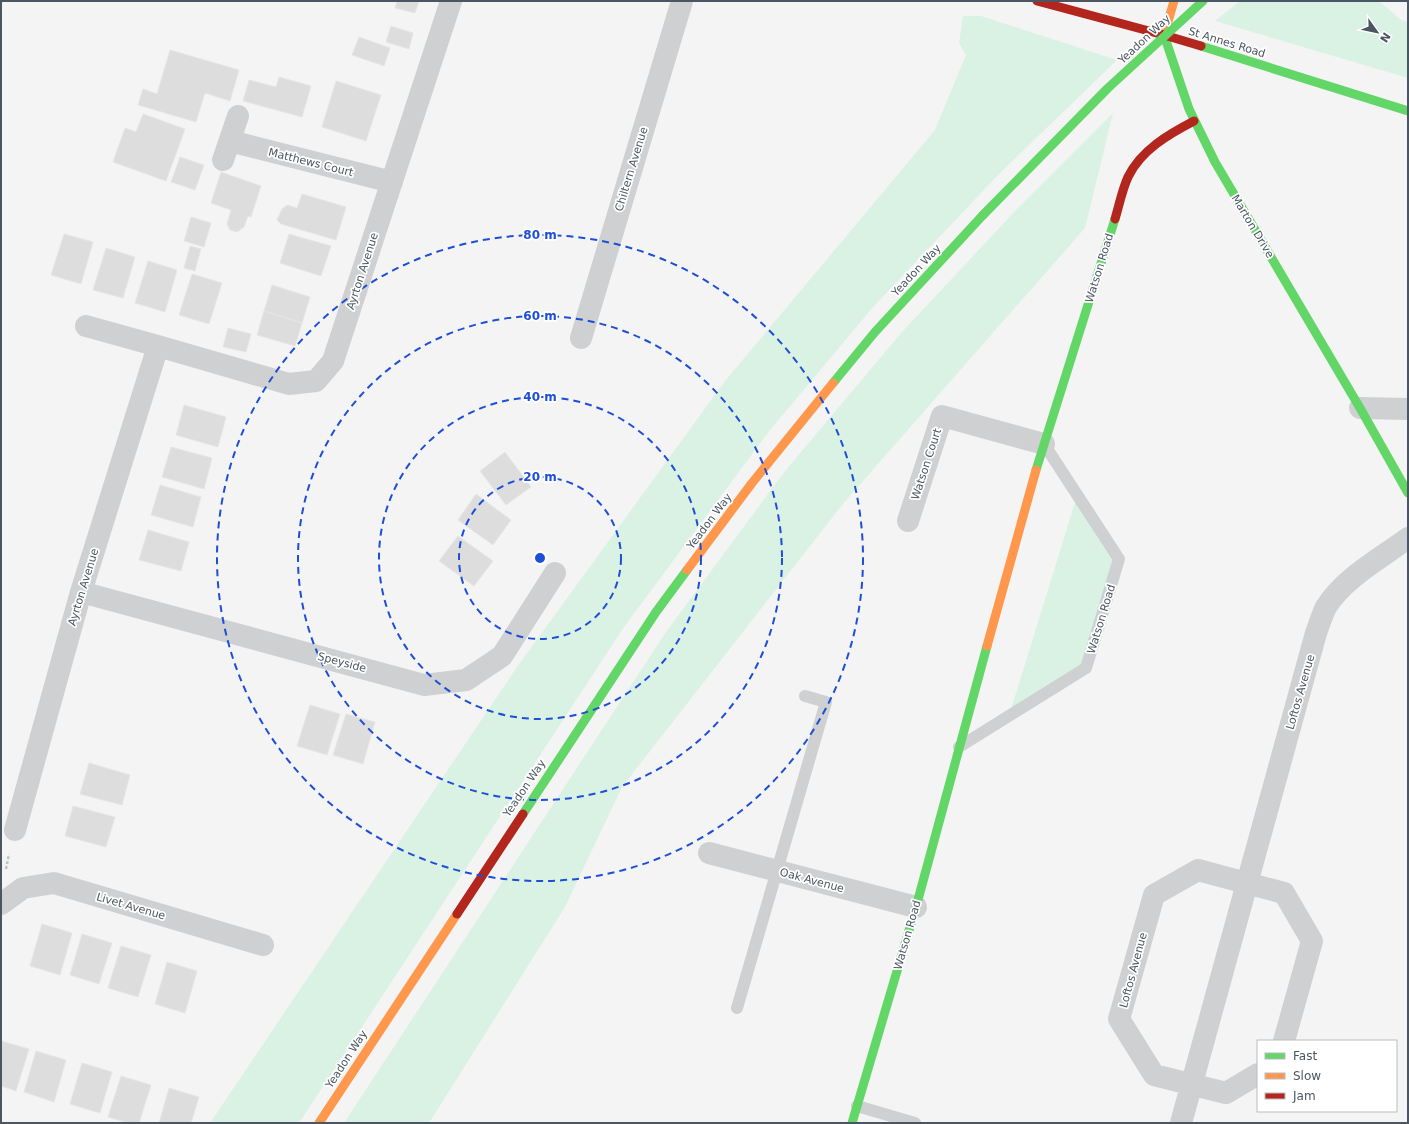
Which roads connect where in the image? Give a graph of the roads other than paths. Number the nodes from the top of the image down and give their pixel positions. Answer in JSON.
{"nodes":[{"id":1,"x":451,"y":1,"type":"edge"},
{"id":2,"x":682,"y":1,"type":"edge"},
{"id":3,"x":1036,"y":1,"type":"edge"},
{"id":4,"x":1174,"y":1,"type":"edge"},
{"id":5,"x":1203,"y":1,"type":"edge"},
{"id":6,"x":1164,"y":35,"type":"junction"},
{"id":7,"x":1408,"y":111,"type":"edge"},
{"id":8,"x":238,"y":116,"type":"dead end"},
{"id":9,"x":1194,"y":121,"type":"junction"},
{"id":10,"x":392,"y":182,"type":"junction"},
{"id":11,"x":86,"y":326,"type":"dead end"},
{"id":12,"x":581,"y":338,"type":"dead end"},
{"id":13,"x":158,"y":346,"type":"junction"},
{"id":14,"x":1360,"y":408,"type":"junction"},
{"id":15,"x":1408,"y":408,"type":"edge"},
{"id":16,"x":1044,"y":444,"type":"junction"},
{"id":17,"x":1408,"y":493,"type":"edge"},
{"id":18,"x":908,"y":521,"type":"dead end"},
{"id":19,"x":1408,"y":538,"type":"edge"},
{"id":20,"x":555,"y":573,"type":"dead end"},
{"id":21,"x":81,"y":592,"type":"junction"},
{"id":22,"x":805,"y":696,"type":"dead end"},
{"id":23,"x":959,"y":747,"type":"junction"},
{"id":24,"x":15,"y":830,"type":"road end"},
{"id":25,"x":709,"y":853,"type":"dead end"},
{"id":26,"x":778,"y":870,"type":"junction"},
{"id":27,"x":1247,"y":882,"type":"junction"},
{"id":28,"x":1,"y":904,"type":"edge"},
{"id":29,"x":916,"y":907,"type":"junction"},
{"id":30,"x":264,"y":945,"type":"dead end"},
{"id":31,"x":737,"y":1008,"type":"dead end"},
{"id":32,"x":1284,"y":1040,"type":"edge"},
{"id":33,"x":1257,"y":1075,"type":"edge"},
{"id":34,"x":1192,"y":1085,"type":"junction"},
{"id":35,"x":857,"y":1106,"type":"junction"},
{"id":36,"x":319,"y":1123,"type":"edge"},
{"id":37,"x":852,"y":1123,"type":"edge"},
{"id":38,"x":915,"y":1123,"type":"edge"},
{"id":39,"x":1181,"y":1123,"type":"edge"}],
"edges":[{"from":1,"to":10,"type":"street","name":"Ayrton Avenue"},
{"from":2,"to":12,"type":"street","name":"Chiltern Avenue"},
{"from":3,"to":6,"type":"street","name":"St Annes Road"},
{"from":4,"to":6,"type":"street"},
{"from":5,"to":36,"type":"street","name":"Yeadon Way","bridge":true},
{"from":6,"to":7,"type":"street","name":"St Annes Road"},
{"from":6,"to":9,"type":"street","name":"Marton Drive"},
{"from":8,"to":10,"type":"street","name":"Matthews Court"},
{"from":9,"to":14,"type":"street","name":"Marton Drive"},
{"from":9,"to":16,"type":"street","name":"Watson Road"},
{"from":10,"to":13,"type":"street","name":"Ayrton Avenue"},
{"from":11,"to":13,"type":"street","name":"Ayrton Avenue"},
{"from":13,"to":21,"type":"street","name":"Ayrton Avenue"},
{"from":14,"to":15,"type":"street"},
{"from":14,"to":17,"type":"street","name":"Marton Drive"},
{"from":16,"to":18,"type":"street","name":"Watson Court"},
{"from":16,"to":23,"type":"street","name":"Watson Road"},
{"from":16,"to":23,"type":"lane","name":"Watson Road"},
{"from":19,"to":27,"type":"street","name":"Loftos Avenue"},
{"from":20,"to":21,"type":"street","name":"Speyside"},
{"from":21,"to":24,"type":"street","name":"Ayrton Avenue"},
{"from":22,"to":26,"type":"lane"},
{"from":23,"to":29,"type":"street","name":"Watson Road"},
{"from":25,"to":26,"type":"street","name":"Oak Avenue"},
{"from":26,"to":29,"type":"street","name":"Oak Avenue"},
{"from":26,"to":31,"type":"lane"},
{"from":27,"to":32,"type":"street","name":"Loftos Avenue"},
{"from":27,"to":34,"type":"street","name":"Loftos Avenue"},
{"from":27,"to":34,"type":"street","name":"Loftos Avenue"},
{"from":28,"to":30,"type":"street","name":"Livet Avenue"},
{"from":29,"to":35,"type":"street","name":"Watson Road"},
{"from":33,"to":34,"type":"street","name":"Loftos Avenue"},
{"from":34,"to":39,"type":"street","name":"Loftos Avenue"},
{"from":35,"to":37,"type":"street","name":"Watson Road"},
{"from":35,"to":38,"type":"lane"}]}
